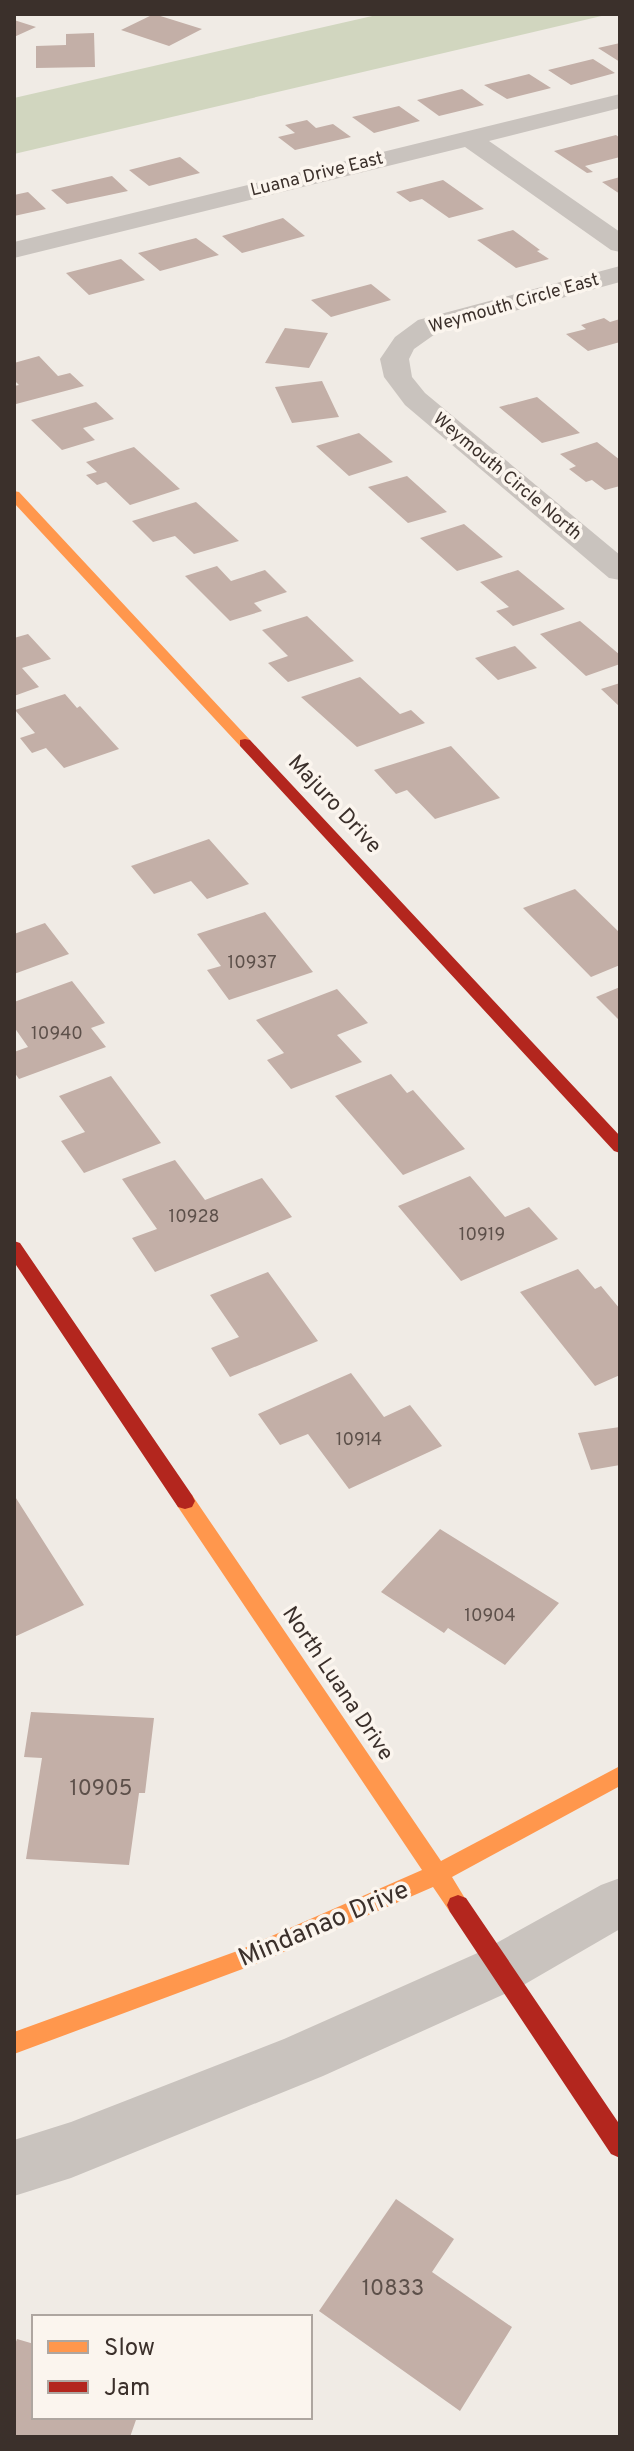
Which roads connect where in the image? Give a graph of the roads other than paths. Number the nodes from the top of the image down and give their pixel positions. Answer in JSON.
{"nodes":[{"id":1,"x":620,"y":101,"type":"edge"},
{"id":2,"x":469,"y":138,"type":"junction"},
{"id":3,"x":620,"y":244,"type":"edge"},
{"id":4,"x":14,"y":250,"type":"edge"},
{"id":5,"x":620,"y":274,"type":"edge"},
{"id":6,"x":397,"y":380,"type":"joint"},
{"id":7,"x":14,"y":495,"type":"edge"},
{"id":8,"x":620,"y":571,"type":"edge"},
{"id":9,"x":620,"y":1147,"type":"edge"},
{"id":10,"x":14,"y":1248,"type":"edge"},
{"id":11,"x":620,"y":1775,"type":"edge"},
{"id":12,"x":438,"y":1876,"type":"junction"},
{"id":13,"x":620,"y":1902,"type":"edge"},
{"id":14,"x":501,"y":1969,"type":"junction"},
{"id":15,"x":14,"y":2043,"type":"edge"},
{"id":16,"x":620,"y":2146,"type":"edge"},
{"id":17,"x":14,"y":2168,"type":"edge"}],
"edges":[{"from":1,"to":2,"type":"street","name":"Luana Drive East"},
{"from":2,"to":3,"type":"street"},
{"from":2,"to":4,"type":"street","name":"Luana Drive East"},
{"from":5,"to":6,"type":"street","name":"Weymouth Circle East"},
{"from":6,"to":8,"type":"street","name":"Weymouth Circle North"},
{"from":7,"to":9,"type":"street","name":"Majuro Drive"},
{"from":10,"to":12,"type":"street","name":"North Luana Drive"},
{"from":11,"to":12,"type":"street","name":"Mindanao Drive"},
{"from":12,"to":14,"type":"street","name":"North Luana Drive"},
{"from":12,"to":15,"type":"street","name":"Mindanao Drive"},
{"from":13,"to":14,"type":"street"},
{"from":14,"to":16,"type":"street","name":"North Luana Drive"},
{"from":14,"to":17,"type":"street"}]}
